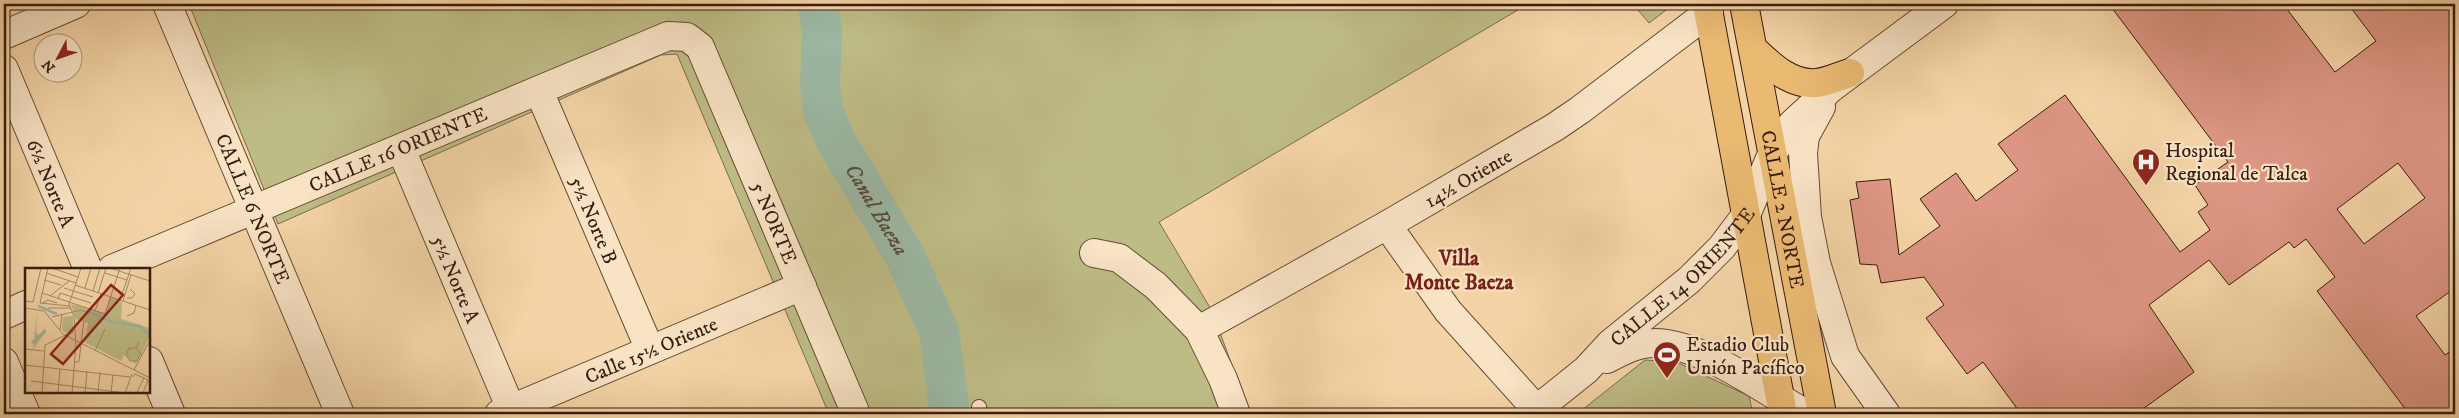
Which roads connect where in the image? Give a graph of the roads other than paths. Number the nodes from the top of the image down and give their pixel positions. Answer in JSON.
{"nodes":[{"id":1,"x":76,"y":4,"type":"edge"},
{"id":2,"x":167,"y":4,"type":"edge"},
{"id":3,"x":1744,"y":4,"type":"edge"},
{"id":4,"x":1944,"y":4,"type":"edge"},
{"id":5,"x":1708,"y":8,"type":"edge"},
{"id":6,"x":4,"y":35,"type":"edge"},
{"id":7,"x":687,"y":37,"type":"joint"},
{"id":8,"x":1753,"y":49,"type":"junction"},
{"id":9,"x":4,"y":69,"type":"edge"},
{"id":10,"x":1840,"y":80,"type":"junction"},
{"id":11,"x":539,"y":91,"type":"junction"},
{"id":12,"x":401,"y":149,"type":"junction"},
{"id":13,"x":1772,"y":154,"type":"junction"},
{"id":14,"x":254,"y":211,"type":"junction"},
{"id":15,"x":1746,"y":215,"type":"junction"},
{"id":16,"x":1387,"y":225,"type":"junction"},
{"id":17,"x":1094,"y":253,"type":"dead end"},
{"id":18,"x":88,"y":268,"type":"edge"},
{"id":19,"x":114,"y":268,"type":"edge"},
{"id":20,"x":802,"y":286,"type":"junction"},
{"id":21,"x":25,"y":305,"type":"edge"},
{"id":22,"x":4,"y":315,"type":"edge"},
{"id":23,"x":1206,"y":326,"type":"junction"},
{"id":24,"x":650,"y":350,"type":"junction"},
{"id":25,"x":4,"y":362,"type":"edge"},
{"id":26,"x":150,"y":363,"type":"edge"},
{"id":27,"x":1586,"y":370,"type":"junction"},
{"id":28,"x":1782,"y":407,"type":"edge"},
{"id":29,"x":505,"y":412,"type":"edge"},
{"id":30,"x":1534,"y":412,"type":"edge"},
{"id":31,"x":26,"y":414,"type":"edge"},
{"id":32,"x":171,"y":414,"type":"edge"},
{"id":33,"x":340,"y":414,"type":"edge"},
{"id":34,"x":856,"y":414,"type":"edge"},
{"id":35,"x":1236,"y":414,"type":"edge"},
{"id":36,"x":1806,"y":414,"type":"edge"},
{"id":37,"x":1822,"y":414,"type":"edge"},
{"id":38,"x":1886,"y":414,"type":"edge"}],
"edges":[{"from":1,"to":6,"type":"street"},
{"from":2,"to":14,"type":"street","name":"CALLE 6 NORTE"},
{"from":3,"to":8,"type":"main road","name":"CALLE 2 NORTE"},
{"from":4,"to":10,"type":"street","name":"CALLE 14 ORIENTE"},
{"from":5,"to":15,"type":"main road","name":"CALLE 2 NORTE"},
{"from":5,"to":16,"type":"street","name":"14½ Oriente"},
{"from":7,"to":11,"type":"street","name":"CALLE 16 ORIENTE"},
{"from":7,"to":20,"type":"street","name":"5 NORTE"},
{"from":8,"to":10,"type":"main road"},
{"from":8,"to":13,"type":"main road","name":"CALLE 2 NORTE"},
{"from":9,"to":18,"type":"street","name":"6½ Norte A"},
{"from":10,"to":13,"type":"street","name":"CALLE 14 ORIENTE"},
{"from":10,"to":38,"type":"street"},
{"from":11,"to":12,"type":"street","name":"CALLE 16 ORIENTE"},
{"from":11,"to":24,"type":"street","name":"5½ Norte B"},
{"from":12,"to":14,"type":"street","name":"CALLE 16 ORIENTE"},
{"from":12,"to":29,"type":"street","name":"5½ Norte A"},
{"from":13,"to":15,"type":"street","name":"CALLE 14 ORIENTE"},
{"from":13,"to":37,"type":"main road","name":"CALLE 2 NORTE"},
{"from":14,"to":19,"type":"street","name":"CALLE 16 ORIENTE"},
{"from":14,"to":33,"type":"street","name":"CALLE 6 NORTE"},
{"from":15,"to":27,"type":"street","name":"CALLE 14 ORIENTE"},
{"from":15,"to":28,"type":"main road","name":"CALLE 2 NORTE"},
{"from":16,"to":23,"type":"street","name":"14½ Oriente"},
{"from":16,"to":30,"type":"street"},
{"from":17,"to":23,"type":"street"},
{"from":20,"to":24,"type":"street","name":"Calle 15½ Oriente"},
{"from":20,"to":34,"type":"street","name":"5 NORTE"},
{"from":21,"to":22,"type":"street"},
{"from":23,"to":35,"type":"street"},
{"from":24,"to":29,"type":"street","name":"Calle 15½ Oriente"},
{"from":25,"to":31,"type":"street"},
{"from":26,"to":32,"type":"street"},
{"from":27,"to":28,"type":"street"},
{"from":27,"to":30,"type":"street","name":"CALLE 14 ORIENTE"},
{"from":28,"to":36,"type":"street"}]}
